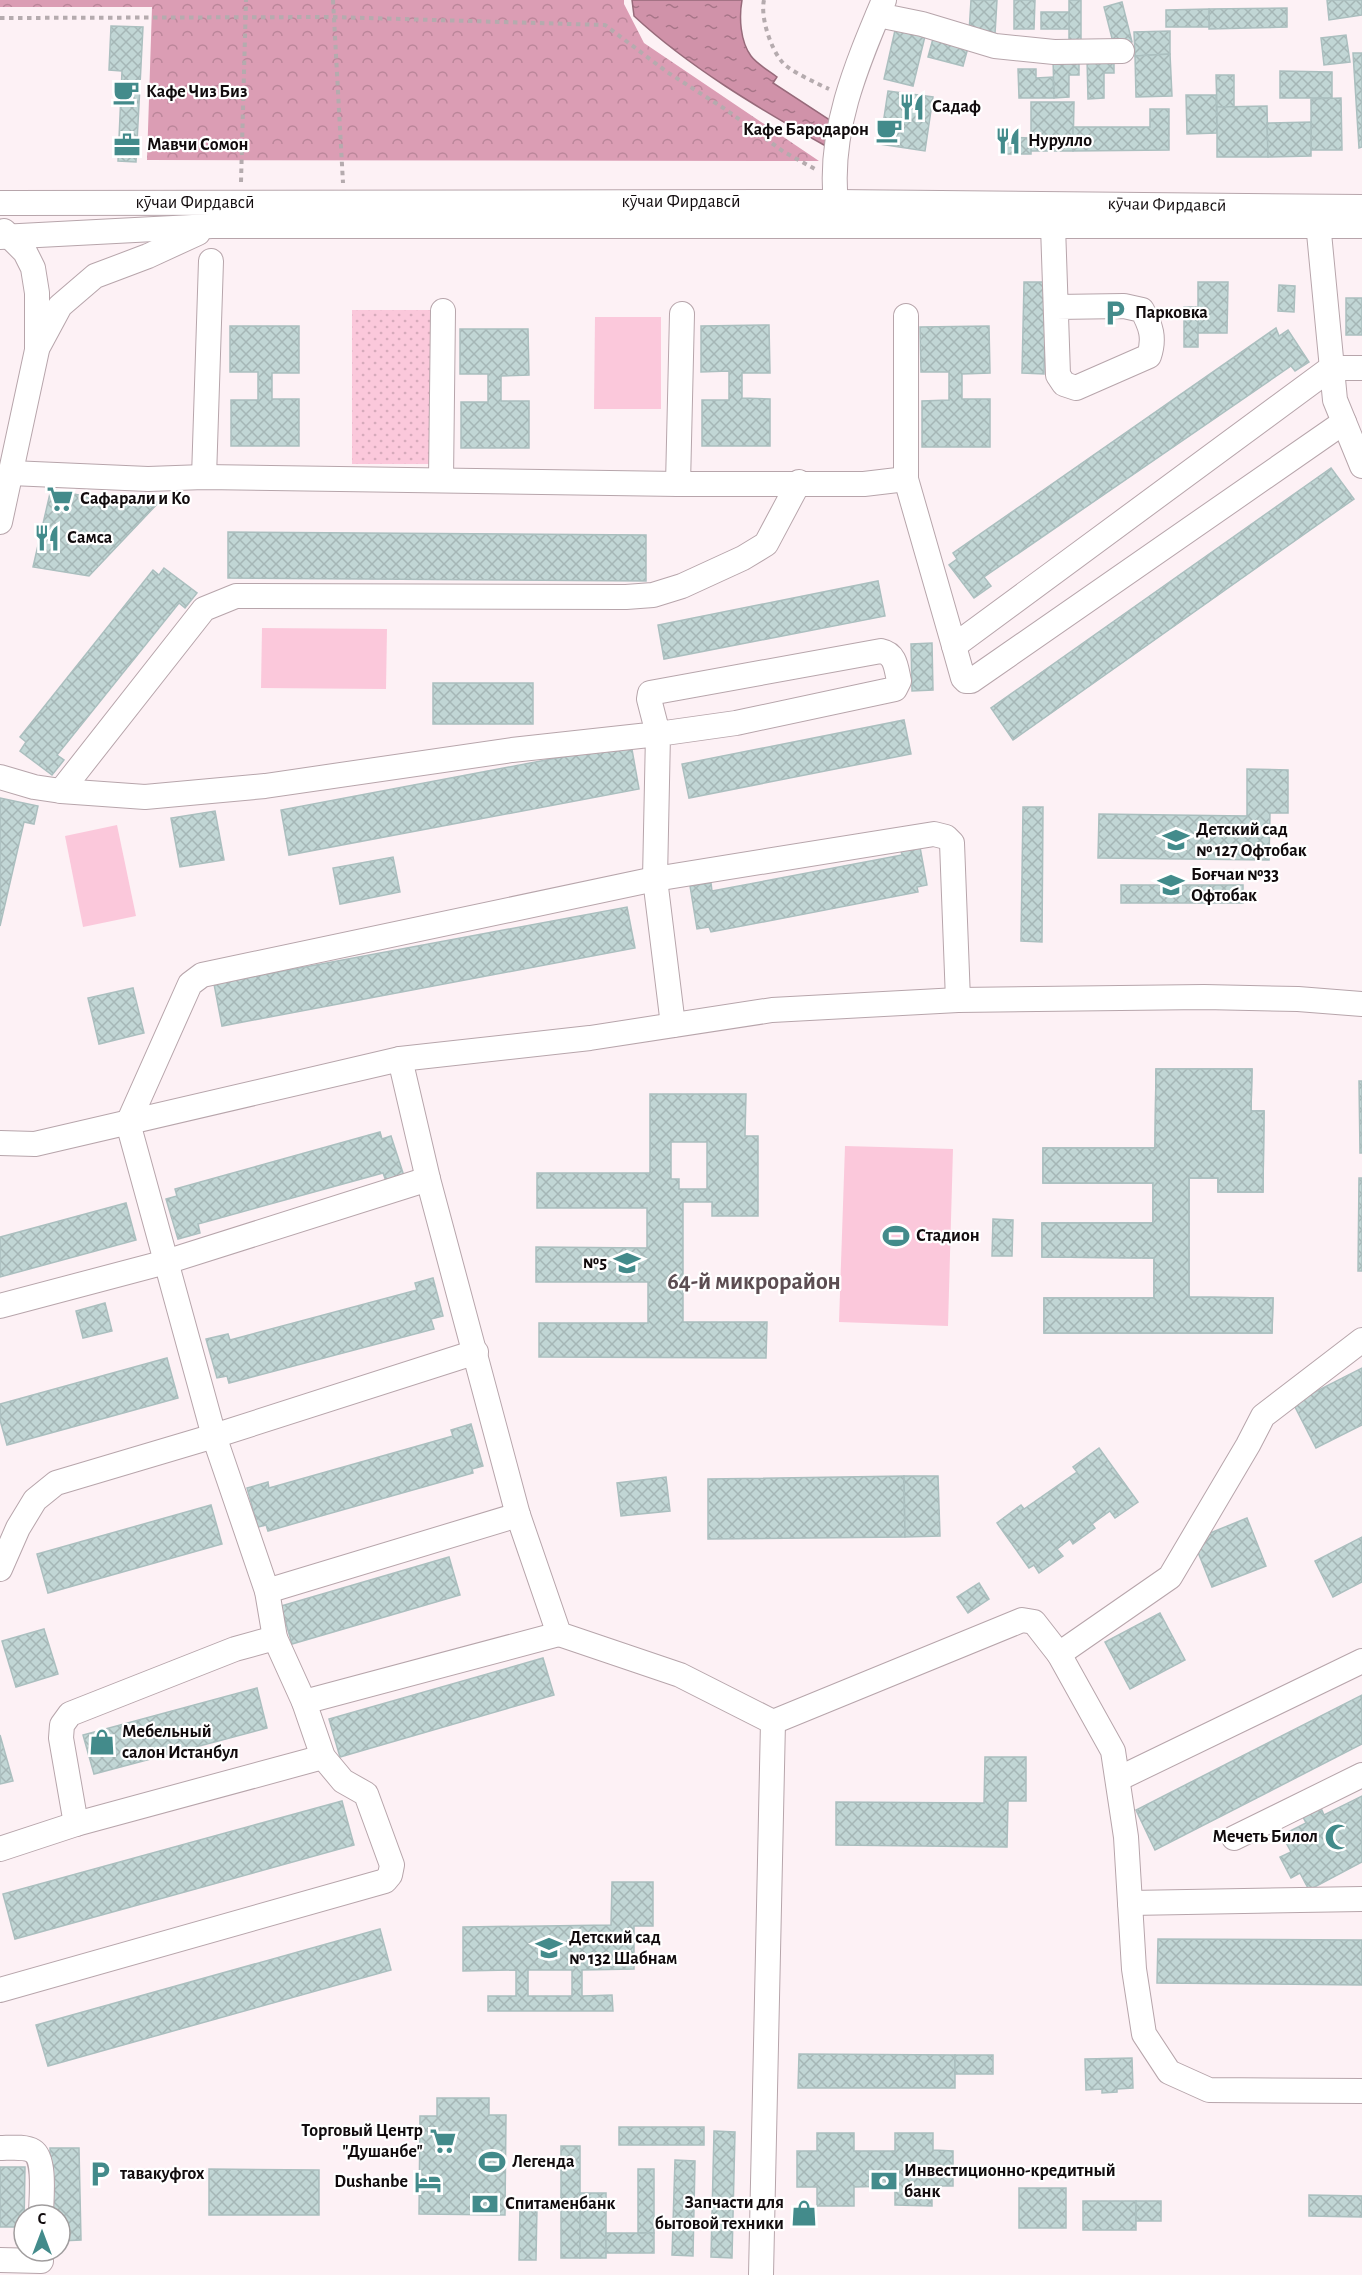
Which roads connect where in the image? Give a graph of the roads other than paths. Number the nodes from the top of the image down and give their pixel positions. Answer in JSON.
{"nodes":[{"id":1,"x":881,"y":7,"type":"edge"},
{"id":2,"x":1122,"y":51,"type":"dead end"},
{"id":3,"x":835,"y":190,"type":"junction"},
{"id":4,"x":0,"y":202,"type":"edge"},
{"id":5,"x":48,"y":204,"type":"junction"},
{"id":6,"x":1362,"y":207,"type":"edge"},
{"id":7,"x":1317,"y":216,"type":"junction"},
{"id":8,"x":212,"y":226,"type":"junction"},
{"id":9,"x":1053,"y":226,"type":"junction"},
{"id":10,"x":1362,"y":226,"type":"edge"},
{"id":11,"x":3,"y":236,"type":"edge"},
{"id":12,"x":211,"y":261,"type":"dead end"},
{"id":13,"x":1056,"y":307,"type":"junction"},
{"id":14,"x":442,"y":311,"type":"dead end"},
{"id":15,"x":682,"y":314,"type":"dead end"},
{"id":16,"x":906,"y":316,"type":"dead end"},
{"id":17,"x":37,"y":350,"type":"junction"},
{"id":18,"x":1331,"y":368,"type":"junction"},
{"id":19,"x":1362,"y":368,"type":"edge"},
{"id":20,"x":1344,"y":422,"type":"junction"},
{"id":21,"x":1362,"y":466,"type":"edge"},
{"id":22,"x":11,"y":473,"type":"junction"},
{"id":23,"x":204,"y":477,"type":"junction"},
{"id":24,"x":441,"y":479,"type":"junction"},
{"id":25,"x":906,"y":479,"type":"junction"},
{"id":26,"x":678,"y":483,"type":"junction"},
{"id":27,"x":799,"y":483,"type":"junction"},
{"id":28,"x":0,"y":522,"type":"edge"},
{"id":29,"x":954,"y":646,"type":"junction"},
{"id":30,"x":658,"y":734,"type":"junction"},
{"id":31,"x":0,"y":777,"type":"edge"},
{"id":32,"x":61,"y":791,"type":"junction"},
{"id":33,"x":655,"y":879,"type":"junction"},
{"id":34,"x":958,"y":1000,"type":"junction"},
{"id":35,"x":1362,"y":1004,"type":"edge"},
{"id":36,"x":673,"y":1025,"type":"junction"},
{"id":37,"x":400,"y":1059,"type":"junction"},
{"id":38,"x":128,"y":1123,"type":"junction"},
{"id":39,"x":0,"y":1143,"type":"edge"},
{"id":40,"x":428,"y":1179,"type":"junction"},
{"id":41,"x":166,"y":1262,"type":"junction"},
{"id":42,"x":0,"y":1306,"type":"edge"},
{"id":43,"x":1362,"y":1340,"type":"edge"},
{"id":44,"x":476,"y":1352,"type":"junction"},
{"id":45,"x":214,"y":1436,"type":"junction"},
{"id":46,"x":518,"y":1515,"type":"junction"},
{"id":47,"x":0,"y":1569,"type":"edge"},
{"id":48,"x":267,"y":1591,"type":"junction"},
{"id":49,"x":559,"y":1634,"type":"junction"},
{"id":50,"x":275,"y":1638,"type":"junction"},
{"id":51,"x":1059,"y":1654,"type":"junction"},
{"id":52,"x":1362,"y":1660,"type":"edge"},
{"id":53,"x":304,"y":1702,"type":"junction"},
{"id":54,"x":773,"y":1722,"type":"junction"},
{"id":55,"x":323,"y":1756,"type":"junction"},
{"id":56,"x":1362,"y":1775,"type":"edge"},
{"id":57,"x":1120,"y":1778,"type":"dead end"},
{"id":58,"x":76,"y":1824,"type":"junction"},
{"id":59,"x":1234,"y":1838,"type":"dead end"},
{"id":60,"x":0,"y":1849,"type":"edge"},
{"id":61,"x":1362,"y":1899,"type":"edge"},
{"id":62,"x":1130,"y":1903,"type":"junction"},
{"id":63,"x":0,"y":1990,"type":"edge"},
{"id":64,"x":1362,"y":2091,"type":"edge"},
{"id":65,"x":0,"y":2148,"type":"edge"},
{"id":66,"x":41,"y":2203,"type":"edge"},
{"id":67,"x":762,"y":2275,"type":"edge"}],
"edges":[{"from":1,"to":2,"type":"street"},
{"from":1,"to":3,"type":"street"},
{"from":3,"to":5,"type":"street","name":"кӯчаи Фирдавсӣ"},
{"from":3,"to":7,"type":"street","name":"кӯчаи Фирдавсӣ"},
{"from":4,"to":5,"type":"street","name":"кӯчаи Фирдавсӣ"},
{"from":5,"to":11,"type":"street"},
{"from":6,"to":7,"type":"street","name":"кӯчаи Фирдавсӣ"},
{"from":7,"to":9,"type":"street","name":"кӯчаи Фирдавсӣ"},
{"from":7,"to":10,"type":"street","name":"кӯчаи Фирдавсӣ"},
{"from":7,"to":18,"type":"street"},
{"from":8,"to":9,"type":"street","name":"кӯчаи Фирдавсӣ"},
{"from":8,"to":11,"type":"street","name":"кӯчаи Фирдавсӣ"},
{"from":8,"to":17,"type":"street"},
{"from":9,"to":13,"type":"street"},
{"from":11,"to":17,"type":"street"},
{"from":12,"to":23,"type":"street"},
{"from":13,"to":13,"type":"street"},
{"from":14,"to":24,"type":"street"},
{"from":15,"to":26,"type":"street"},
{"from":16,"to":25,"type":"street"},
{"from":17,"to":22,"type":"street"},
{"from":18,"to":19,"type":"street"},
{"from":18,"to":20,"type":"street"},
{"from":18,"to":29,"type":"street"},
{"from":20,"to":21,"type":"street"},
{"from":20,"to":29,"type":"street"},
{"from":22,"to":23,"type":"street"},
{"from":22,"to":28,"type":"street"},
{"from":23,"to":24,"type":"street"},
{"from":24,"to":26,"type":"street"},
{"from":25,"to":27,"type":"street"},
{"from":25,"to":29,"type":"street"},
{"from":26,"to":27,"type":"street"},
{"from":27,"to":32,"type":"street"},
{"from":30,"to":30,"type":"street"},
{"from":30,"to":32,"type":"street"},
{"from":30,"to":33,"type":"street"},
{"from":31,"to":32,"type":"street"},
{"from":33,"to":34,"type":"street"},
{"from":33,"to":36,"type":"street"},
{"from":33,"to":38,"type":"street"},
{"from":34,"to":35,"type":"street"},
{"from":34,"to":36,"type":"street"},
{"from":36,"to":37,"type":"street"},
{"from":37,"to":38,"type":"street"},
{"from":37,"to":40,"type":"street"},
{"from":38,"to":39,"type":"street"},
{"from":38,"to":41,"type":"street"},
{"from":40,"to":41,"type":"street"},
{"from":40,"to":44,"type":"street"},
{"from":41,"to":42,"type":"street"},
{"from":41,"to":45,"type":"street"},
{"from":43,"to":51,"type":"street"},
{"from":44,"to":45,"type":"street"},
{"from":44,"to":46,"type":"street"},
{"from":45,"to":47,"type":"street"},
{"from":45,"to":48,"type":"street"},
{"from":46,"to":48,"type":"street"},
{"from":46,"to":49,"type":"street"},
{"from":48,"to":50,"type":"street"},
{"from":49,"to":53,"type":"street"},
{"from":49,"to":54,"type":"street"},
{"from":50,"to":53,"type":"street"},
{"from":50,"to":58,"type":"street"},
{"from":51,"to":54,"type":"street"},
{"from":51,"to":62,"type":"street"},
{"from":52,"to":57,"type":"street"},
{"from":53,"to":55,"type":"street"},
{"from":54,"to":67,"type":"street"},
{"from":55,"to":58,"type":"street"},
{"from":55,"to":63,"type":"street"},
{"from":56,"to":59,"type":"street"},
{"from":58,"to":60,"type":"street"},
{"from":61,"to":62,"type":"street"},
{"from":62,"to":64,"type":"street"},
{"from":65,"to":66,"type":"street"}]}
